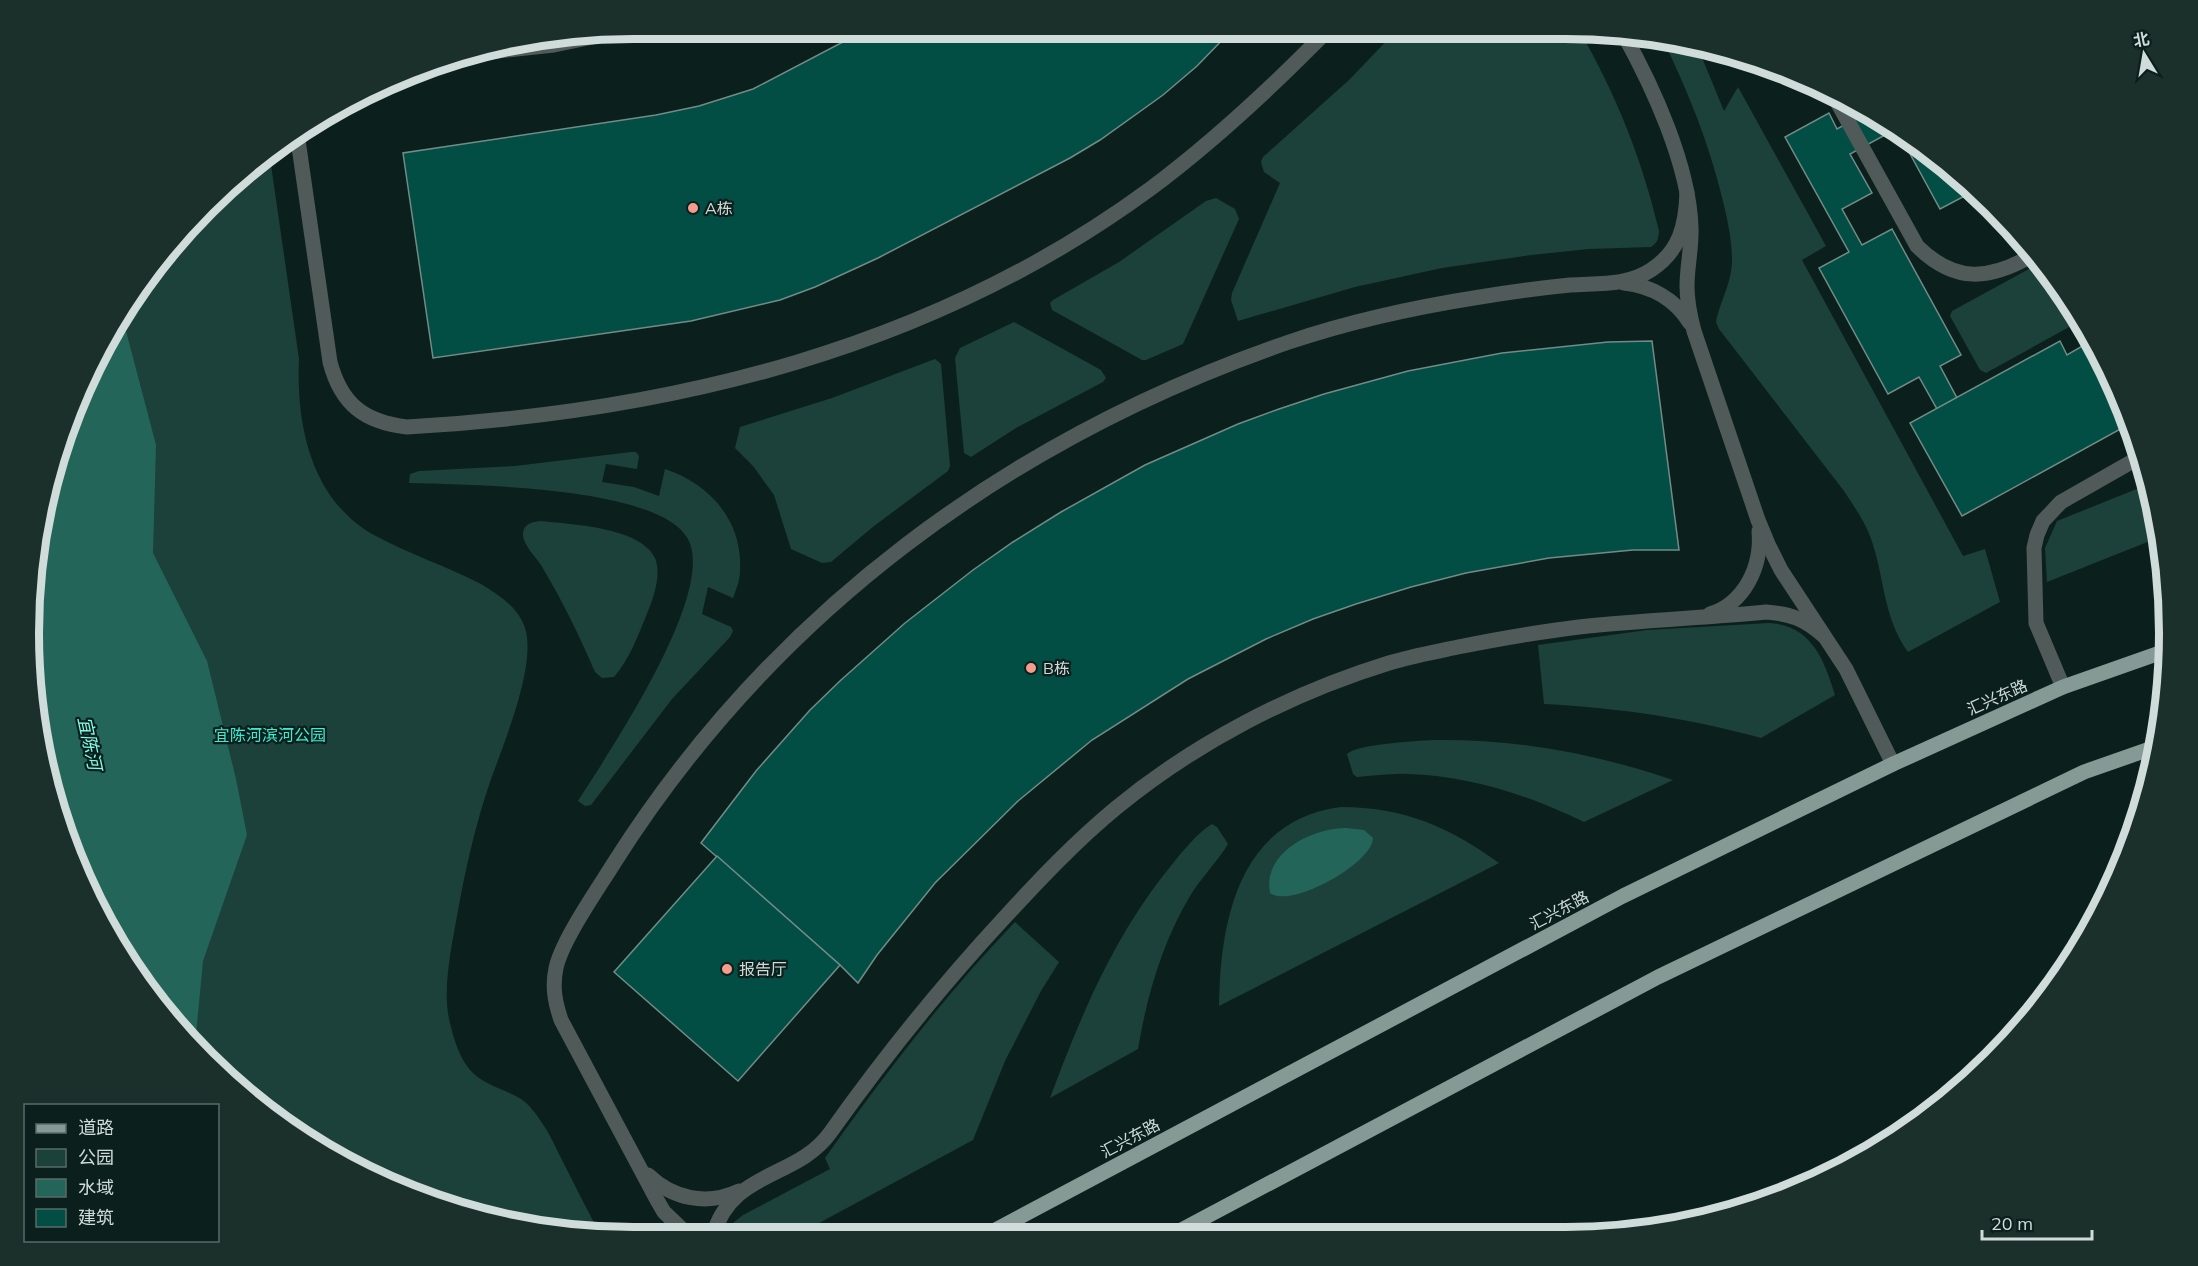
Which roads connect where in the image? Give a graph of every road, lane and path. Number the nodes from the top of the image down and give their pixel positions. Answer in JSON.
{"nodes":[{"id":1,"x":1319,"y":39,"type":"edge"},
{"id":2,"x":1628,"y":42,"type":"edge"},
{"id":3,"x":561,"y":43,"type":"edge"},
{"id":4,"x":533,"y":48,"type":"edge"},
{"id":5,"x":1840,"y":107,"type":"edge"},
{"id":6,"x":298,"y":143,"type":"edge"},
{"id":7,"x":1687,"y":192,"type":"junction"},
{"id":8,"x":2026,"y":259,"type":"edge"},
{"id":9,"x":1618,"y":282,"type":"junction"},
{"id":10,"x":1694,"y":331,"type":"junction"},
{"id":11,"x":2133,"y":461,"type":"edge"},
{"id":12,"x":1758,"y":520,"type":"junction"},
{"id":13,"x":1695,"y":619,"type":"junction"},
{"id":14,"x":1824,"y":636,"type":"junction"},
{"id":15,"x":2158,"y":653,"type":"edge"},
{"id":16,"x":2063,"y":687,"type":"junction"},
{"id":17,"x":2148,"y":750,"type":"edge"},
{"id":18,"x":1893,"y":764,"type":"junction"},
{"id":19,"x":640,"y":1167,"type":"junction"},
{"id":20,"x":747,"y":1187,"type":"junction"},
{"id":21,"x":680,"y":1227,"type":"edge"},
{"id":22,"x":716,"y":1227,"type":"edge"},
{"id":23,"x":1001,"y":1227,"type":"edge"},
{"id":24,"x":1187,"y":1227,"type":"edge"}],
"edges":[{"from":1,"to":6,"type":"lane"},
{"from":2,"to":7,"type":"lane"},
{"from":3,"to":4,"type":"lane"},
{"from":5,"to":8,"type":"lane"},
{"from":7,"to":9,"type":"lane"},
{"from":7,"to":10,"type":"lane"},
{"from":9,"to":10,"type":"lane"},
{"from":9,"to":19,"type":"lane"},
{"from":10,"to":12,"type":"lane"},
{"from":11,"to":16,"type":"lane"},
{"from":12,"to":13,"type":"lane"},
{"from":12,"to":14,"type":"lane"},
{"from":13,"to":14,"type":"lane"},
{"from":13,"to":20,"type":"lane"},
{"from":14,"to":18,"type":"lane"},
{"from":15,"to":16,"type":"main road","name":"汇兴东路"},
{"from":16,"to":18,"type":"main road","name":"汇兴东路"},
{"from":17,"to":24,"type":"main road"},
{"from":18,"to":23,"type":"main road","name":"汇兴东路"},
{"from":19,"to":20,"type":"lane"},
{"from":19,"to":21,"type":"lane"},
{"from":20,"to":22,"type":"lane"}]}
